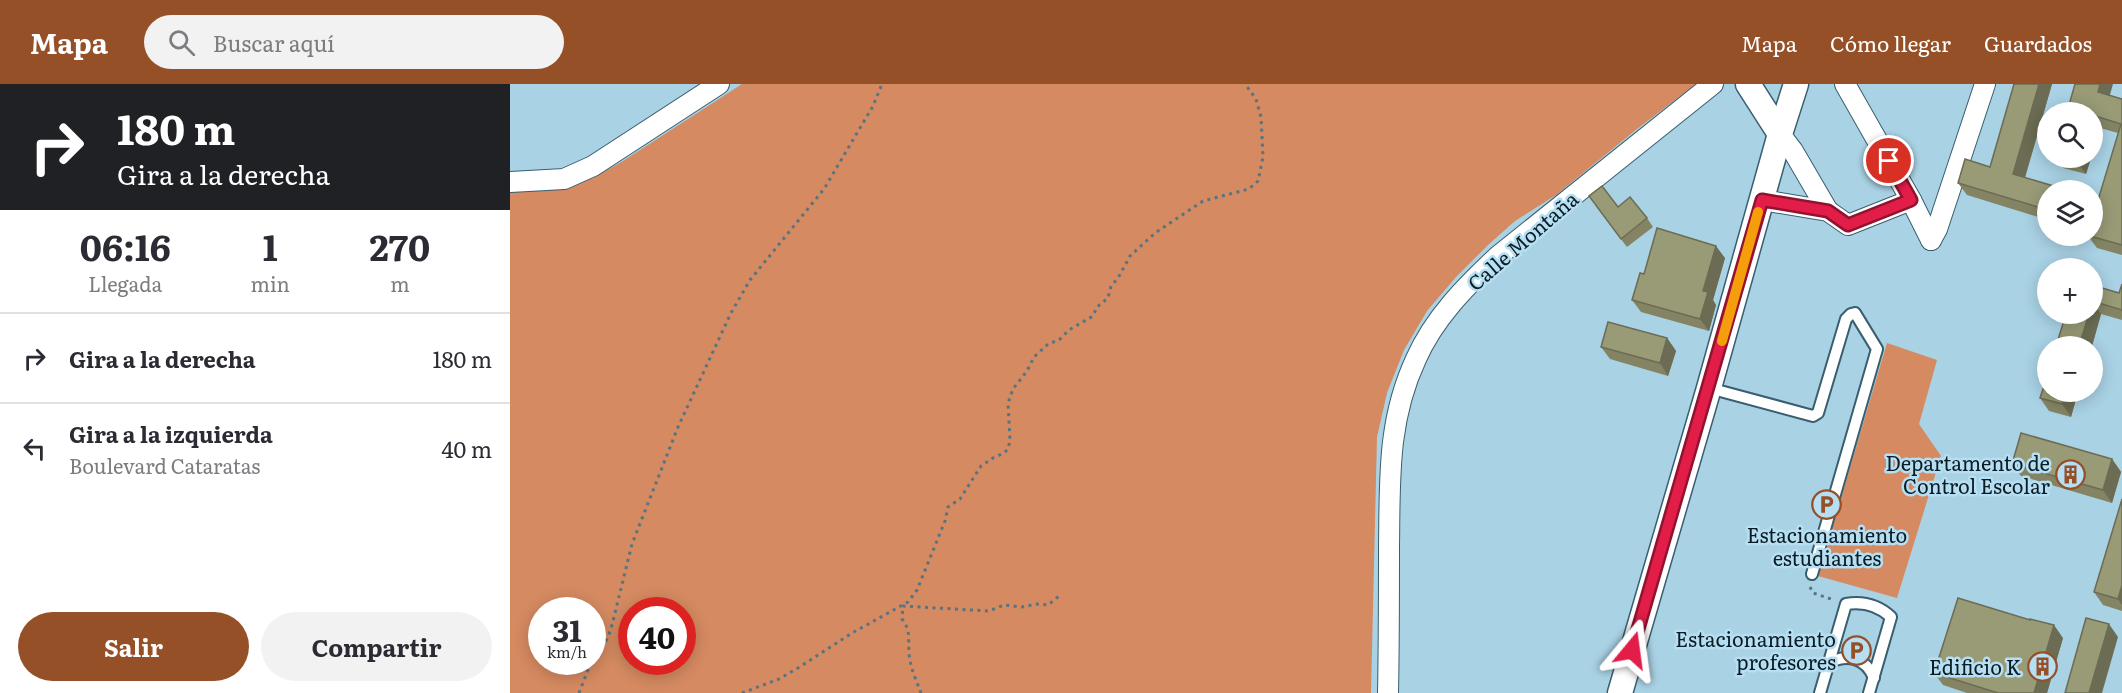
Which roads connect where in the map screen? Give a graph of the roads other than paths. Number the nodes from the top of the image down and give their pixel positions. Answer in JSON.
{"nodes":[{"id":1,"x":719,"y":84,"type":"edge"},
{"id":2,"x":1713,"y":84,"type":"edge"},
{"id":3,"x":1748,"y":84,"type":"edge"},
{"id":4,"x":1796,"y":84,"type":"edge"},
{"id":5,"x":1845,"y":84,"type":"edge"},
{"id":6,"x":1985,"y":84,"type":"edge"},
{"id":7,"x":1780,"y":134,"type":"junction"},
{"id":8,"x":510,"y":182,"type":"edge"},
{"id":9,"x":1762,"y":200,"type":"junction"},
{"id":10,"x":1911,"y":200,"type":"junction"},
{"id":11,"x":1828,"y":211,"type":"junction"},
{"id":12,"x":1709,"y":388,"type":"junction"},
{"id":13,"x":1812,"y":574,"type":"road end"},
{"id":14,"x":1829,"y":663,"type":"junction"},
{"id":15,"x":1874,"y":678,"type":"junction"},
{"id":16,"x":1388,"y":693,"type":"edge"},
{"id":17,"x":1620,"y":693,"type":"edge"},
{"id":18,"x":1820,"y":693,"type":"edge"},
{"id":19,"x":1869,"y":693,"type":"edge"}],
"edges":[{"from":1,"to":8,"type":"street"},
{"from":2,"to":16,"type":"street","name":"Calle Montaña"},
{"from":3,"to":7,"type":"street"},
{"from":4,"to":7,"type":"street"},
{"from":5,"to":10,"type":"street"},
{"from":6,"to":10,"type":"street"},
{"from":7,"to":9,"type":"street"},
{"from":7,"to":11,"type":"street"},
{"from":9,"to":11,"type":"street"},
{"from":9,"to":12,"type":"street"},
{"from":10,"to":11,"type":"street"},
{"from":12,"to":13,"type":"lane"},
{"from":12,"to":17,"type":"street"},
{"from":14,"to":15,"type":"lane"},
{"from":14,"to":15,"type":"lane"},
{"from":14,"to":18,"type":"lane"},
{"from":15,"to":19,"type":"lane"}]}
